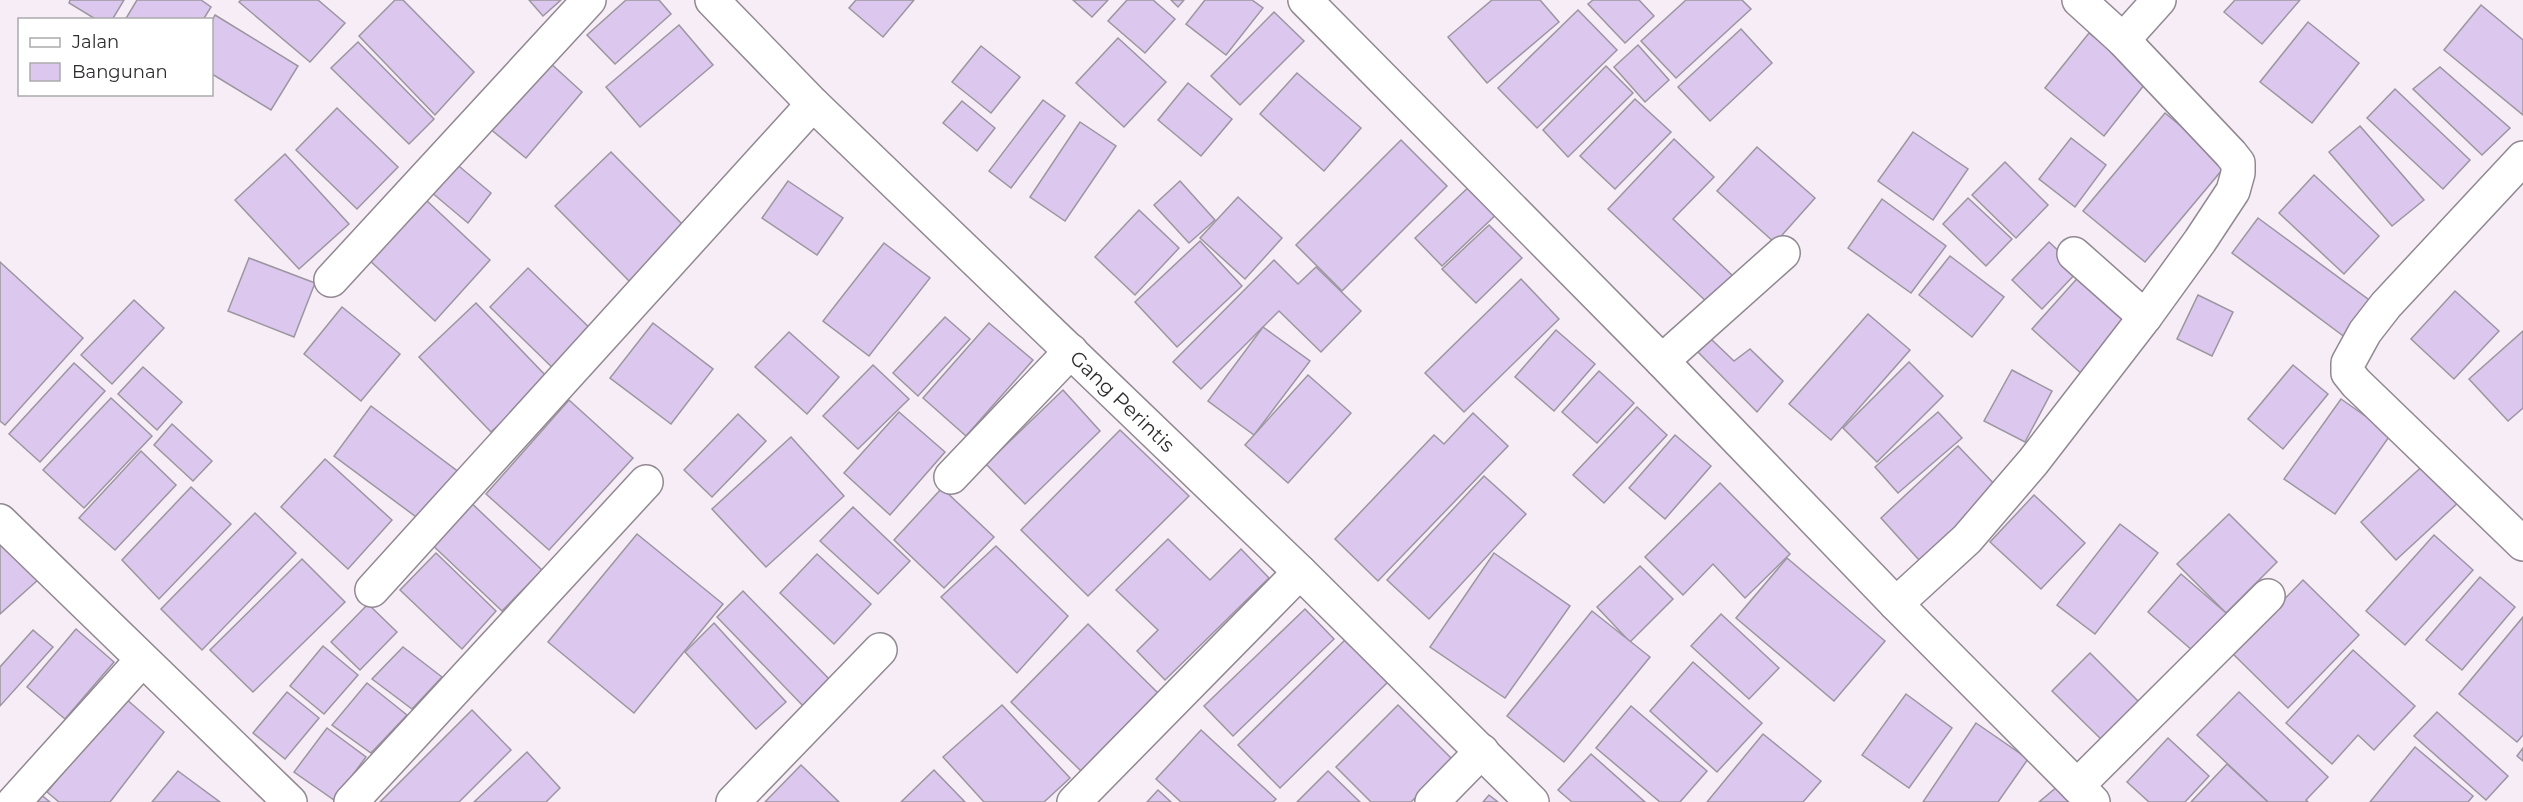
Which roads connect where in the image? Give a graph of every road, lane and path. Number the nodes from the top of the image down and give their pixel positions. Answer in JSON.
{"nodes":[{"id":1,"x":590,"y":0,"type":"edge"},
{"id":2,"x":712,"y":0,"type":"edge"},
{"id":3,"x":1305,"y":0,"type":"edge"},
{"id":4,"x":2079,"y":0,"type":"edge"},
{"id":5,"x":2159,"y":0,"type":"edge"},
{"id":6,"x":2123,"y":40,"type":"junction"},
{"id":7,"x":813,"y":104,"type":"junction"},
{"id":8,"x":2523,"y":158,"type":"edge"},
{"id":9,"x":1783,"y":253,"type":"dead end"},
{"id":10,"x":2074,"y":254,"type":"dead end"},
{"id":11,"x":331,"y":280,"type":"dead end"},
{"id":12,"x":2145,"y":317,"type":"junction"},
{"id":13,"x":1071,"y":351,"type":"junction"},
{"id":14,"x":1662,"y":361,"type":"junction"},
{"id":15,"x":951,"y":477,"type":"dead end"},
{"id":16,"x":646,"y":482,"type":"dead end"},
{"id":17,"x":0,"y":521,"type":"edge"},
{"id":18,"x":2523,"y":544,"type":"edge"},
{"id":19,"x":1300,"y":572,"type":"junction"},
{"id":20,"x":372,"y":590,"type":"dead end"},
{"id":21,"x":2268,"y":596,"type":"dead end"},
{"id":22,"x":1896,"y":604,"type":"junction"},
{"id":23,"x":880,"y":650,"type":"dead end"},
{"id":24,"x":142,"y":660,"type":"junction"},
{"id":25,"x":1482,"y":751,"type":"junction"},
{"id":26,"x":2085,"y":794,"type":"edge"},
{"id":27,"x":14,"y":802,"type":"edge"},
{"id":28,"x":290,"y":802,"type":"edge"},
{"id":29,"x":351,"y":802,"type":"edge"},
{"id":30,"x":733,"y":802,"type":"edge"},
{"id":31,"x":1074,"y":802,"type":"edge"},
{"id":32,"x":1432,"y":802,"type":"edge"},
{"id":33,"x":1532,"y":802,"type":"edge"}],
"edges":[{"from":1,"to":11,"type":"street"},
{"from":2,"to":7,"type":"street","name":"Gang Perintis"},
{"from":3,"to":14,"type":"street"},
{"from":4,"to":6,"type":"street"},
{"from":5,"to":6,"type":"street"},
{"from":6,"to":12,"type":"street"},
{"from":7,"to":13,"type":"street","name":"Gang Perintis"},
{"from":7,"to":20,"type":"street"},
{"from":8,"to":18,"type":"street"},
{"from":9,"to":14,"type":"street"},
{"from":10,"to":12,"type":"street"},
{"from":12,"to":22,"type":"street"},
{"from":13,"to":15,"type":"street"},
{"from":13,"to":19,"type":"street","name":"Gang Perintis"},
{"from":14,"to":22,"type":"street"},
{"from":16,"to":29,"type":"street"},
{"from":17,"to":24,"type":"street"},
{"from":19,"to":25,"type":"street","name":"Gang Perintis"},
{"from":19,"to":31,"type":"street"},
{"from":21,"to":26,"type":"street"},
{"from":22,"to":26,"type":"street"},
{"from":23,"to":30,"type":"street"},
{"from":24,"to":27,"type":"street"},
{"from":24,"to":28,"type":"street"},
{"from":25,"to":32,"type":"street"},
{"from":25,"to":33,"type":"street","name":"Gang Perintis"}]}
